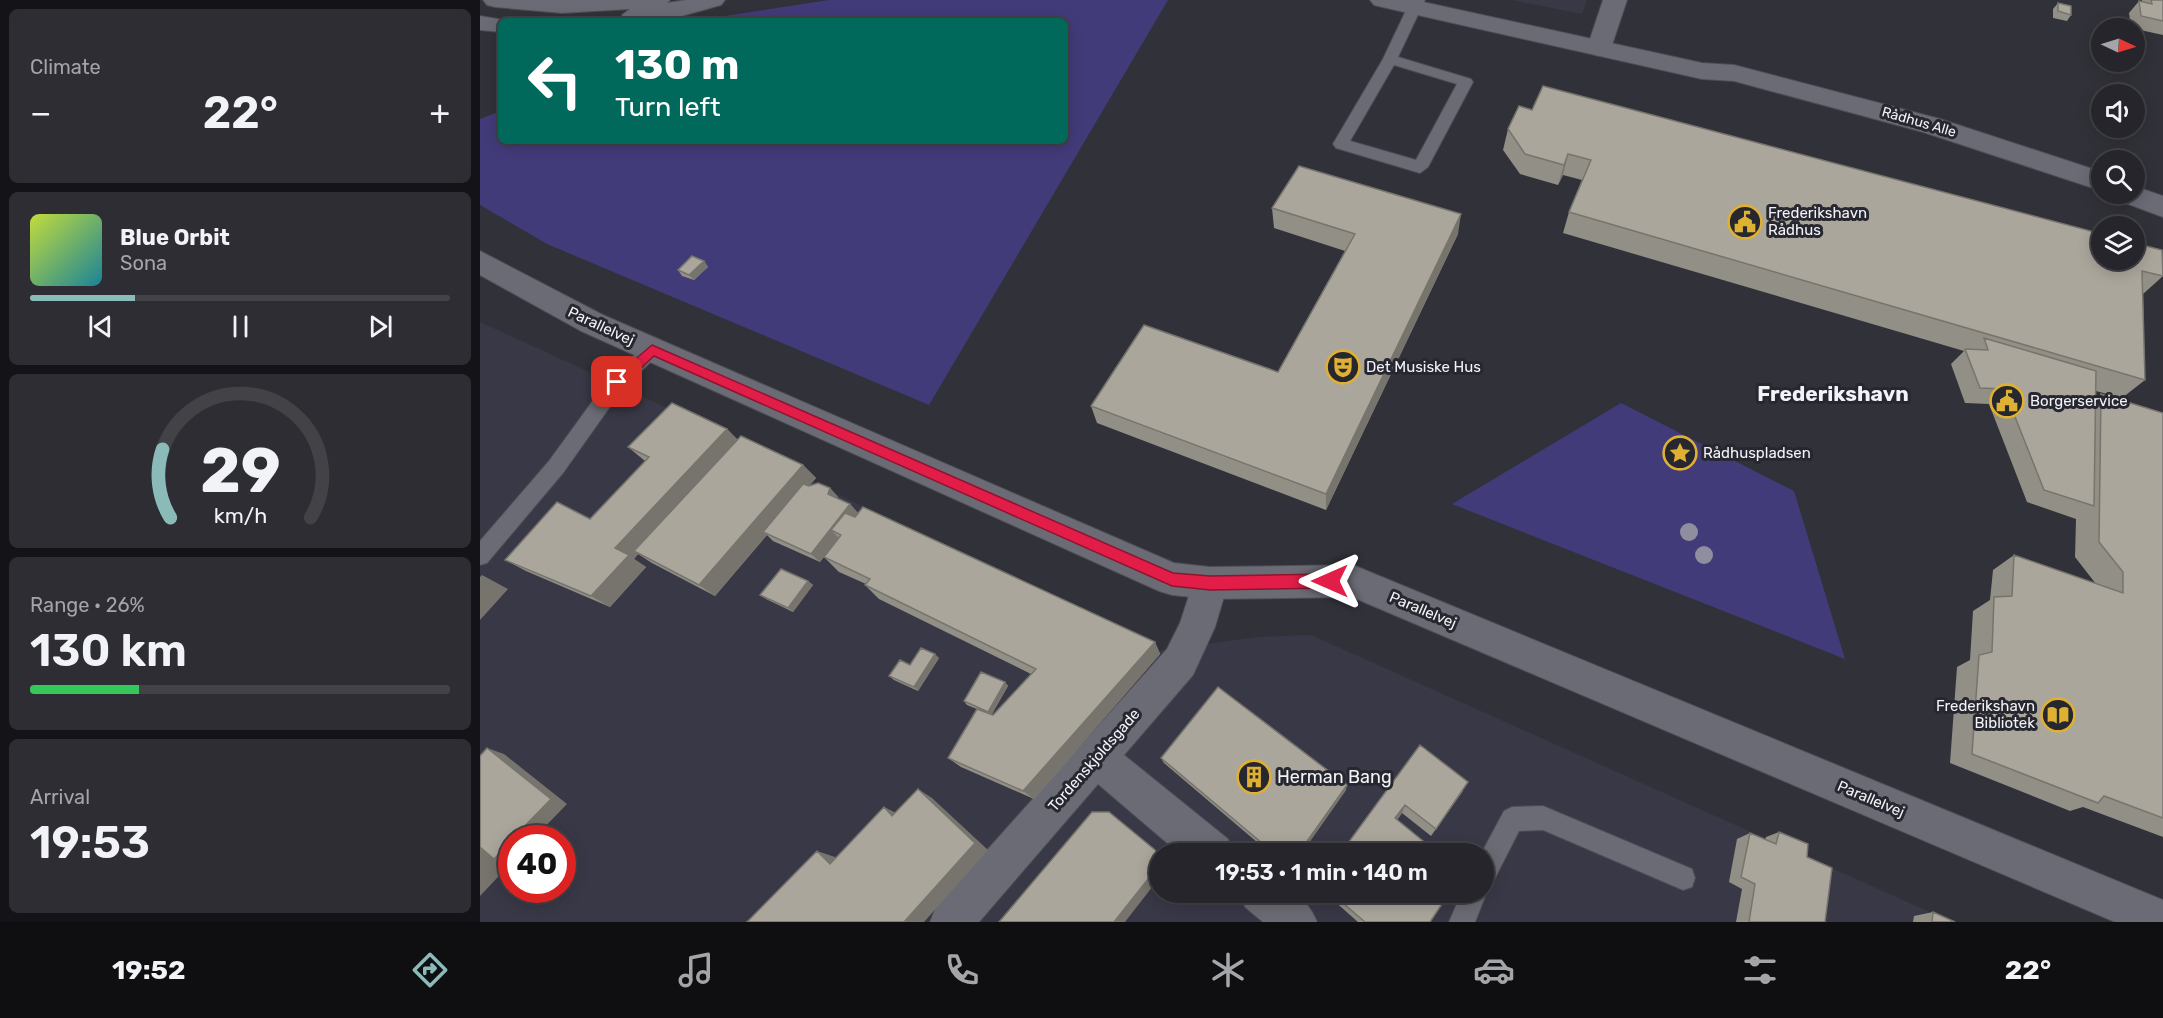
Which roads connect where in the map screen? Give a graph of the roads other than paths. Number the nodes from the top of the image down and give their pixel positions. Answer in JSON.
{"nodes":[{"id":1,"x":495,"y":0,"type":"edge"},
{"id":2,"x":658,"y":0,"type":"edge"},
{"id":3,"x":713,"y":0,"type":"edge"},
{"id":4,"x":1382,"y":0,"type":"edge"},
{"id":5,"x":1616,"y":0,"type":"edge"},
{"id":6,"x":1421,"y":3,"type":"edge"},
{"id":7,"x":594,"y":18,"type":"edge"},
{"id":8,"x":480,"y":23,"type":"edge"},
{"id":9,"x":498,"y":25,"type":"edge"},
{"id":10,"x":1601,"y":41,"type":"junction"},
{"id":11,"x":1390,"y":59,"type":"junction"},
{"id":12,"x":2091,"y":178,"type":"edge"},
{"id":13,"x":2145,"y":200,"type":"edge"},
{"id":14,"x":2163,"y":207,"type":"edge"},
{"id":15,"x":483,"y":268,"type":"edge"},
{"id":16,"x":652,"y":350,"type":"junction"},
{"id":17,"x":480,"y":556,"type":"edge"},
{"id":18,"x":1210,"y":583,"type":"junction"},
{"id":19,"x":1096,"y":757,"type":"junction"},
{"id":20,"x":1200,"y":843,"type":"edge"},
{"id":21,"x":1494,"y":854,"type":"edge"},
{"id":22,"x":1683,"y":878,"type":"dead end"},
{"id":23,"x":1273,"y":903,"type":"edge"},
{"id":24,"x":1470,"y":903,"type":"edge"},
{"id":25,"x":2163,"y":921,"type":"edge"},
{"id":26,"x":951,"y":922,"type":"edge"},
{"id":27,"x":1296,"y":922,"type":"edge"},
{"id":28,"x":1462,"y":922,"type":"edge"}],
"edges":[{"from":1,"to":2,"type":"street"},
{"from":3,"to":7,"type":"street"},
{"from":4,"to":6,"type":"street","name":"Rådhus Alle"},
{"from":5,"to":10,"type":"street"},
{"from":6,"to":10,"type":"street","name":"Rådhus Alle"},
{"from":6,"to":11,"type":"lane"},
{"from":8,"to":9,"type":"street"},
{"from":10,"to":12,"type":"street","name":"Rådhus Alle"},
{"from":11,"to":11,"type":"lane"},
{"from":13,"to":14,"type":"street"},
{"from":15,"to":16,"type":"street","name":"Parallelvej"},
{"from":16,"to":17,"type":"lane"},
{"from":16,"to":18,"type":"street","name":"Parallelvej"},
{"from":18,"to":19,"type":"street","name":"Tordenskjoldsgade"},
{"from":18,"to":25,"type":"street","name":"Parallelvej"},
{"from":19,"to":20,"type":"street"},
{"from":19,"to":26,"type":"street","name":"Tordenskjoldsgade"},
{"from":21,"to":22,"type":"lane"},
{"from":23,"to":27,"type":"street"},
{"from":24,"to":28,"type":"lane"}]}
